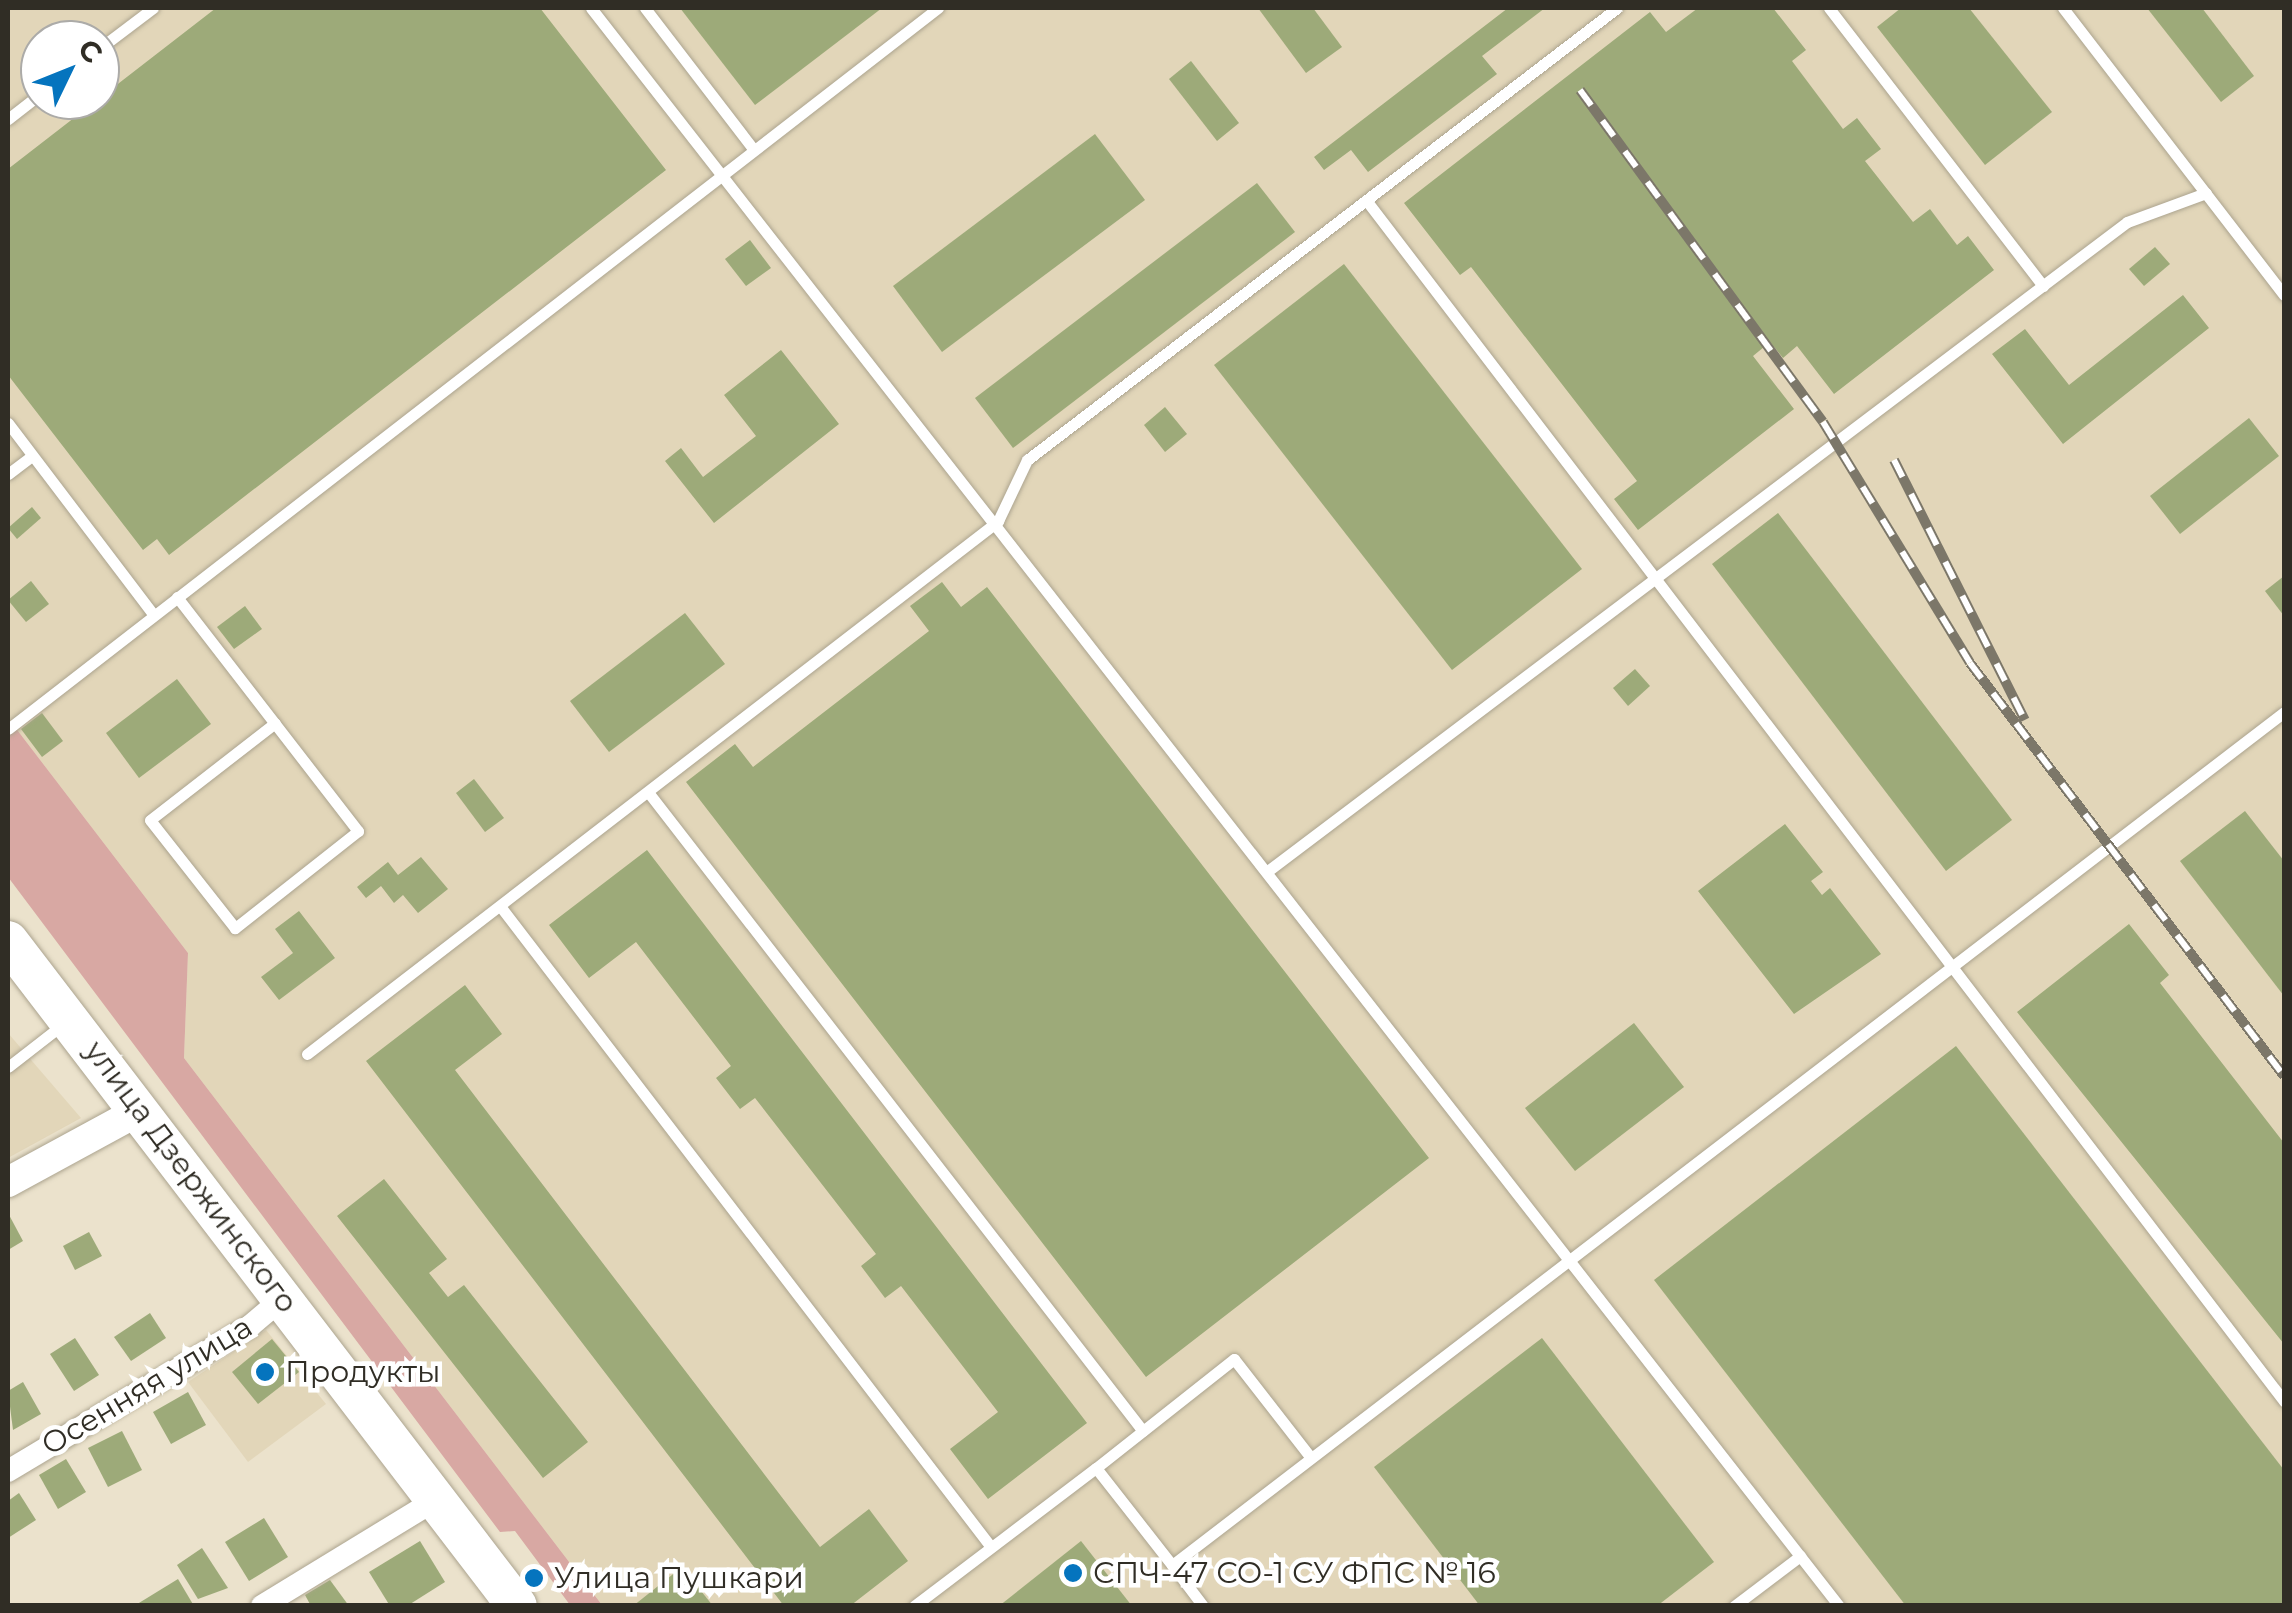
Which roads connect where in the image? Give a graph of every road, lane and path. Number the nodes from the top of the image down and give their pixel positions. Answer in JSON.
{"nodes":[{"id":1,"x":154,"y":8,"type":"edge"},
{"id":2,"x":592,"y":8,"type":"edge"},
{"id":3,"x":645,"y":8,"type":"edge"},
{"id":4,"x":938,"y":8,"type":"edge"},
{"id":5,"x":1617,"y":8,"type":"edge"},
{"id":6,"x":1829,"y":8,"type":"edge"},
{"id":7,"x":2063,"y":8,"type":"edge"},
{"id":8,"x":120,"y":33,"type":"edge"},
{"id":9,"x":754,"y":150,"type":"junction"},
{"id":10,"x":720,"y":176,"type":"junction"},
{"id":11,"x":2206,"y":193,"type":"junction"},
{"id":12,"x":1366,"y":200,"type":"junction"},
{"id":13,"x":2043,"y":286,"type":"junction"},
{"id":14,"x":2284,"y":295,"type":"edge"},
{"id":15,"x":8,"y":424,"type":"edge"},
{"id":16,"x":32,"y":456,"type":"junction"},
{"id":17,"x":8,"y":474,"type":"edge"},
{"id":18,"x":998,"y":521,"type":"junction"},
{"id":19,"x":1656,"y":579,"type":"junction"},
{"id":20,"x":177,"y":597,"type":"junction"},
{"id":21,"x":154,"y":615,"type":"junction"},
{"id":22,"x":2284,"y":712,"type":"edge"},
{"id":23,"x":275,"y":723,"type":"junction"},
{"id":24,"x":8,"y":728,"type":"edge"},
{"id":25,"x":648,"y":792,"type":"junction"},
{"id":26,"x":1269,"y":870,"type":"junction"},
{"id":27,"x":500,"y":906,"type":"junction"},
{"id":28,"x":8,"y":940,"type":"edge"},
{"id":29,"x":1952,"y":966,"type":"junction"},
{"id":30,"x":70,"y":1019,"type":"junction"},
{"id":31,"x":308,"y":1054,"type":"dead end"},
{"id":32,"x":8,"y":1066,"type":"edge"},
{"id":33,"x":139,"y":1111,"type":"junction"},
{"id":34,"x":8,"y":1182,"type":"edge"},
{"id":35,"x":1570,"y":1260,"type":"junction"},
{"id":36,"x":284,"y":1298,"type":"junction"},
{"id":37,"x":2284,"y":1400,"type":"edge"},
{"id":38,"x":1143,"y":1431,"type":"junction"},
{"id":39,"x":1311,"y":1458,"type":"junction"},
{"id":40,"x":1096,"y":1468,"type":"junction"},
{"id":41,"x":8,"y":1470,"type":"edge"},
{"id":42,"x":436,"y":1499,"type":"junction"},
{"id":43,"x":991,"y":1547,"type":"junction"},
{"id":44,"x":1800,"y":1556,"type":"junction"},
{"id":45,"x":1172,"y":1565,"type":"junction"},
{"id":46,"x":262,"y":1606,"type":"edge"},
{"id":47,"x":517,"y":1606,"type":"edge"},
{"id":48,"x":914,"y":1606,"type":"edge"},
{"id":49,"x":1203,"y":1606,"type":"edge"},
{"id":50,"x":1734,"y":1606,"type":"edge"},
{"id":51,"x":1838,"y":1606,"type":"edge"}],
"edges":[{"from":1,"to":8,"type":"lane"},
{"from":2,"to":10,"type":"lane"},
{"from":3,"to":9,"type":"lane"},
{"from":4,"to":9,"type":"lane"},
{"from":5,"to":12,"type":"lane"},
{"from":6,"to":13,"type":"lane"},
{"from":7,"to":11,"type":"lane"},
{"from":9,"to":10,"type":"lane"},
{"from":10,"to":18,"type":"lane"},
{"from":10,"to":20,"type":"lane"},
{"from":11,"to":13,"type":"lane"},
{"from":11,"to":14,"type":"lane"},
{"from":12,"to":18,"type":"lane"},
{"from":12,"to":19,"type":"lane"},
{"from":13,"to":19,"type":"lane"},
{"from":15,"to":16,"type":"lane"},
{"from":16,"to":17,"type":"lane"},
{"from":16,"to":21,"type":"lane"},
{"from":18,"to":25,"type":"lane"},
{"from":18,"to":26,"type":"lane"},
{"from":19,"to":26,"type":"lane"},
{"from":19,"to":29,"type":"lane"},
{"from":20,"to":21,"type":"lane"},
{"from":20,"to":23,"type":"lane"},
{"from":21,"to":24,"type":"lane"},
{"from":22,"to":29,"type":"lane"},
{"from":23,"to":23,"type":"lane"},
{"from":25,"to":27,"type":"lane"},
{"from":25,"to":38,"type":"lane"},
{"from":26,"to":35,"type":"lane"},
{"from":27,"to":31,"type":"lane"},
{"from":27,"to":43,"type":"lane"},
{"from":28,"to":30,"type":"highway","name":"улица Дзержинского"},
{"from":29,"to":35,"type":"lane"},
{"from":29,"to":37,"type":"lane"},
{"from":30,"to":32,"type":"lane"},
{"from":30,"to":33,"type":"highway","name":"улица Дзержинского"},
{"from":33,"to":34,"type":"street"},
{"from":33,"to":36,"type":"highway","name":"улица Дзержинского"},
{"from":35,"to":39,"type":"lane"},
{"from":35,"to":44,"type":"lane"},
{"from":36,"to":41,"type":"street","name":"Осенняя улица"},
{"from":36,"to":42,"type":"highway","name":"улица Дзержинского"},
{"from":38,"to":39,"type":"lane"},
{"from":38,"to":40,"type":"lane"},
{"from":39,"to":45,"type":"lane"},
{"from":40,"to":43,"type":"lane"},
{"from":40,"to":45,"type":"lane"},
{"from":42,"to":46,"type":"street"},
{"from":42,"to":47,"type":"highway","name":"улица Дзержинского"},
{"from":43,"to":48,"type":"lane"},
{"from":44,"to":50,"type":"lane"},
{"from":44,"to":51,"type":"lane"},
{"from":45,"to":49,"type":"lane"}]}
